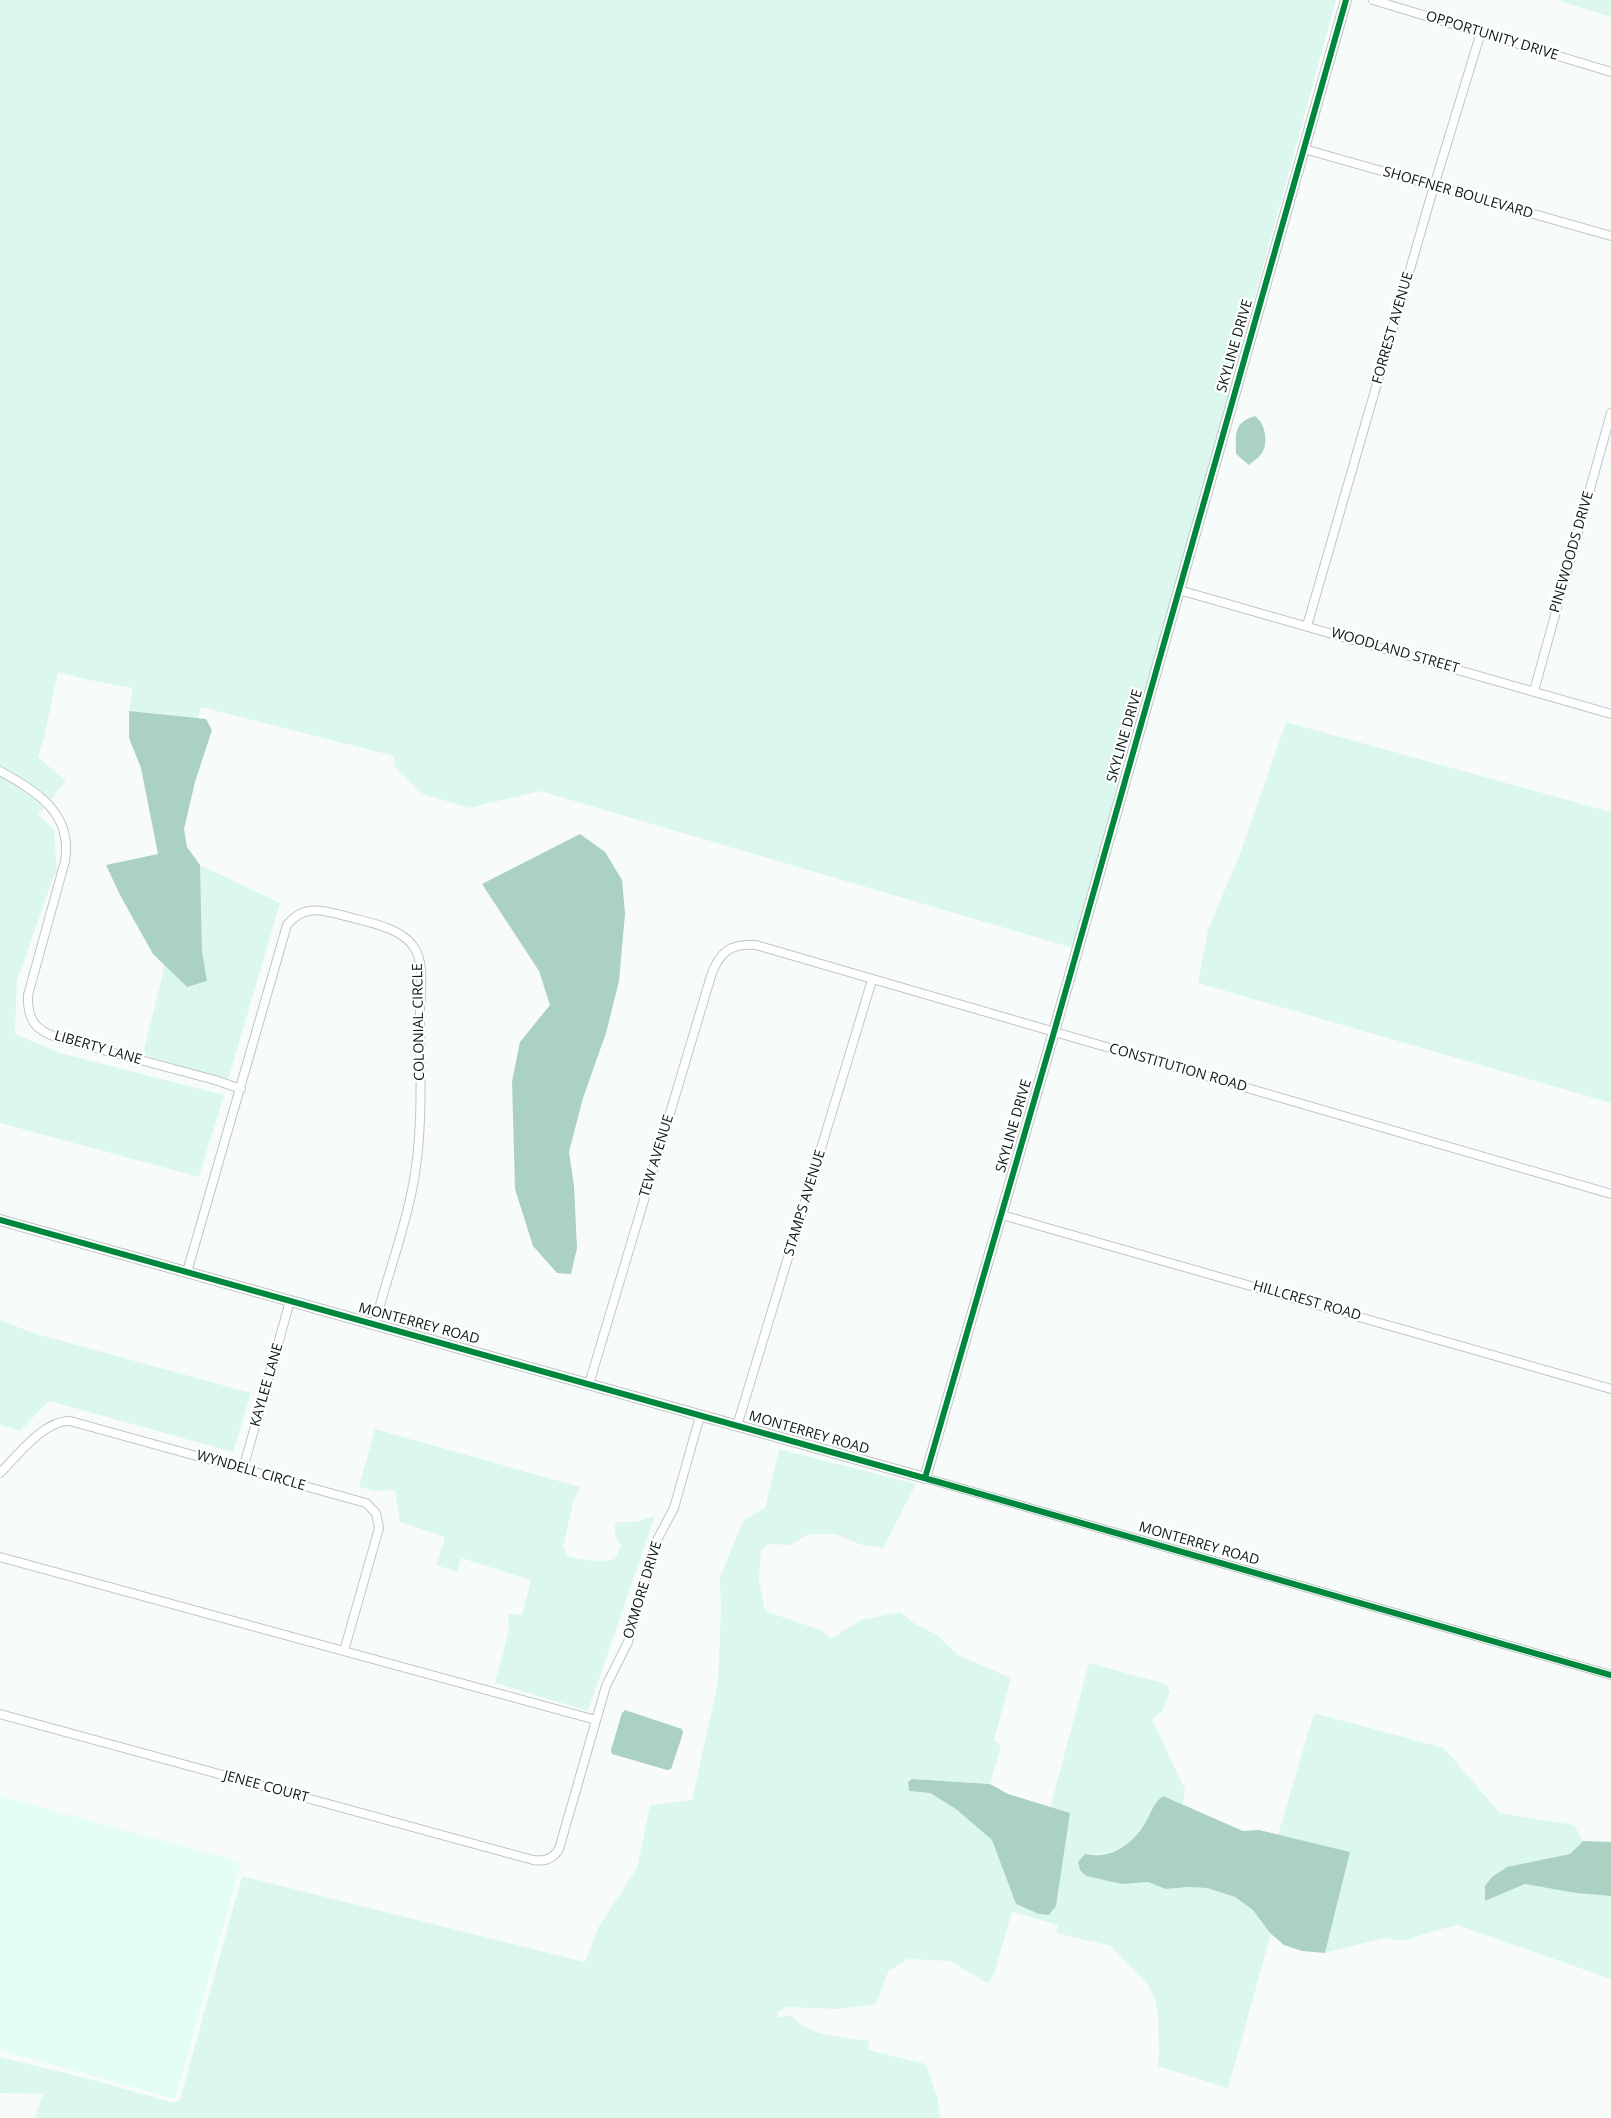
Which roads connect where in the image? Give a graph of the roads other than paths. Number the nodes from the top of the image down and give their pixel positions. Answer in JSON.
{"nodes":[{"id":1,"x":1346,"y":0,"type":"edge"},
{"id":2,"x":1373,"y":0,"type":"edge"},
{"id":3,"x":1481,"y":32,"type":"junction"},
{"id":4,"x":1611,"y":72,"type":"edge"},
{"id":5,"x":1304,"y":149,"type":"junction"},
{"id":6,"x":1434,"y":186,"type":"junction"},
{"id":7,"x":1611,"y":236,"type":"edge"},
{"id":8,"x":1611,"y":414,"type":"edge"},
{"id":9,"x":1608,"y":436,"type":"edge"},
{"id":10,"x":1179,"y":590,"type":"junction"},
{"id":11,"x":1307,"y":626,"type":"junction"},
{"id":12,"x":1534,"y":691,"type":"junction"},
{"id":13,"x":1611,"y":714,"type":"edge"},
{"id":14,"x":0,"y":771,"type":"edge"},
{"id":15,"x":746,"y":944,"type":"joint"},
{"id":16,"x":872,"y":980,"type":"junction"},
{"id":17,"x":1054,"y":1032,"type":"junction"},
{"id":18,"x":241,"y":1089,"type":"junction"},
{"id":19,"x":1611,"y":1194,"type":"edge"},
{"id":20,"x":1002,"y":1215,"type":"junction"},
{"id":21,"x":0,"y":1220,"type":"edge"},
{"id":22,"x":187,"y":1272,"type":"junction"},
{"id":23,"x":290,"y":1301,"type":"junction"},
{"id":24,"x":375,"y":1324,"type":"junction"},
{"id":25,"x":589,"y":1384,"type":"junction"},
{"id":26,"x":1611,"y":1389,"type":"edge"},
{"id":27,"x":700,"y":1416,"type":"junction"},
{"id":28,"x":737,"y":1426,"type":"junction"},
{"id":29,"x":243,"y":1469,"type":"junction"},
{"id":30,"x":0,"y":1473,"type":"edge"},
{"id":31,"x":926,"y":1478,"type":"junction"},
{"id":32,"x":0,"y":1557,"type":"edge"},
{"id":33,"x":344,"y":1651,"type":"junction"},
{"id":34,"x":1611,"y":1675,"type":"edge"},
{"id":35,"x":0,"y":1714,"type":"edge"},
{"id":36,"x":596,"y":1720,"type":"junction"},
{"id":37,"x":533,"y":1860,"type":"joint"}],
"edges":[{"from":1,"to":5,"type":"street","name":"SKYLINE DRIVE"},
{"from":2,"to":3,"type":"street","name":"OPPORTUNITY DRIVE"},
{"from":3,"to":4,"type":"street","name":"OPPORTUNITY DRIVE"},
{"from":3,"to":6,"type":"street","name":"FORREST AVENUE"},
{"from":5,"to":6,"type":"street","name":"SHOFFNER BOULEVARD"},
{"from":5,"to":10,"type":"street","name":"SKYLINE DRIVE"},
{"from":6,"to":7,"type":"street","name":"SHOFFNER BOULEVARD"},
{"from":6,"to":11,"type":"street","name":"FORREST AVENUE"},
{"from":8,"to":9,"type":"street","name":"PINEWOODS DRIVE"},
{"from":9,"to":12,"type":"street","name":"PINEWOODS DRIVE"},
{"from":10,"to":11,"type":"street","name":"WOODLAND STREET"},
{"from":10,"to":17,"type":"street","name":"SKYLINE DRIVE"},
{"from":11,"to":12,"type":"street","name":"WOODLAND STREET"},
{"from":12,"to":13,"type":"street","name":"WOODLAND STREET"},
{"from":14,"to":18,"type":"street","name":"LIBERTY LANE"},
{"from":15,"to":16,"type":"street","name":"CONSTITUTION ROAD"},
{"from":15,"to":25,"type":"street","name":"TEW AVENUE"},
{"from":16,"to":17,"type":"street","name":"CONSTITUTION ROAD"},
{"from":16,"to":28,"type":"street","name":"STAMPS AVENUE"},
{"from":17,"to":19,"type":"street","name":"CONSTITUTION ROAD"},
{"from":17,"to":20,"type":"street","name":"SKYLINE DRIVE"},
{"from":18,"to":22,"type":"street","name":"COLONIAL CIRCLE"},
{"from":18,"to":24,"type":"street","name":"COLONIAL CIRCLE"},
{"from":20,"to":26,"type":"street","name":"HILLCREST ROAD"},
{"from":20,"to":31,"type":"street","name":"SKYLINE DRIVE"},
{"from":21,"to":22,"type":"street","name":"MONTERREY ROAD"},
{"from":22,"to":23,"type":"street","name":"MONTERREY ROAD"},
{"from":23,"to":24,"type":"street","name":"MONTERREY ROAD"},
{"from":23,"to":29,"type":"street","name":"KAYLEE LANE"},
{"from":24,"to":25,"type":"street","name":"MONTERREY ROAD"},
{"from":25,"to":27,"type":"street","name":"MONTERREY ROAD"},
{"from":27,"to":28,"type":"street","name":"MONTERREY ROAD"},
{"from":27,"to":36,"type":"street","name":"OXMORE DRIVE"},
{"from":28,"to":31,"type":"street","name":"MONTERREY ROAD"},
{"from":29,"to":30,"type":"street","name":"WYNDELL CIRCLE"},
{"from":29,"to":33,"type":"street","name":"WYNDELL CIRCLE"},
{"from":31,"to":34,"type":"street","name":"MONTERREY ROAD"},
{"from":32,"to":33,"type":"street"},
{"from":33,"to":36,"type":"street"},
{"from":35,"to":37,"type":"street","name":"JENEE COURT"},
{"from":36,"to":37,"type":"street","name":"OXMORE DRIVE"}]}
